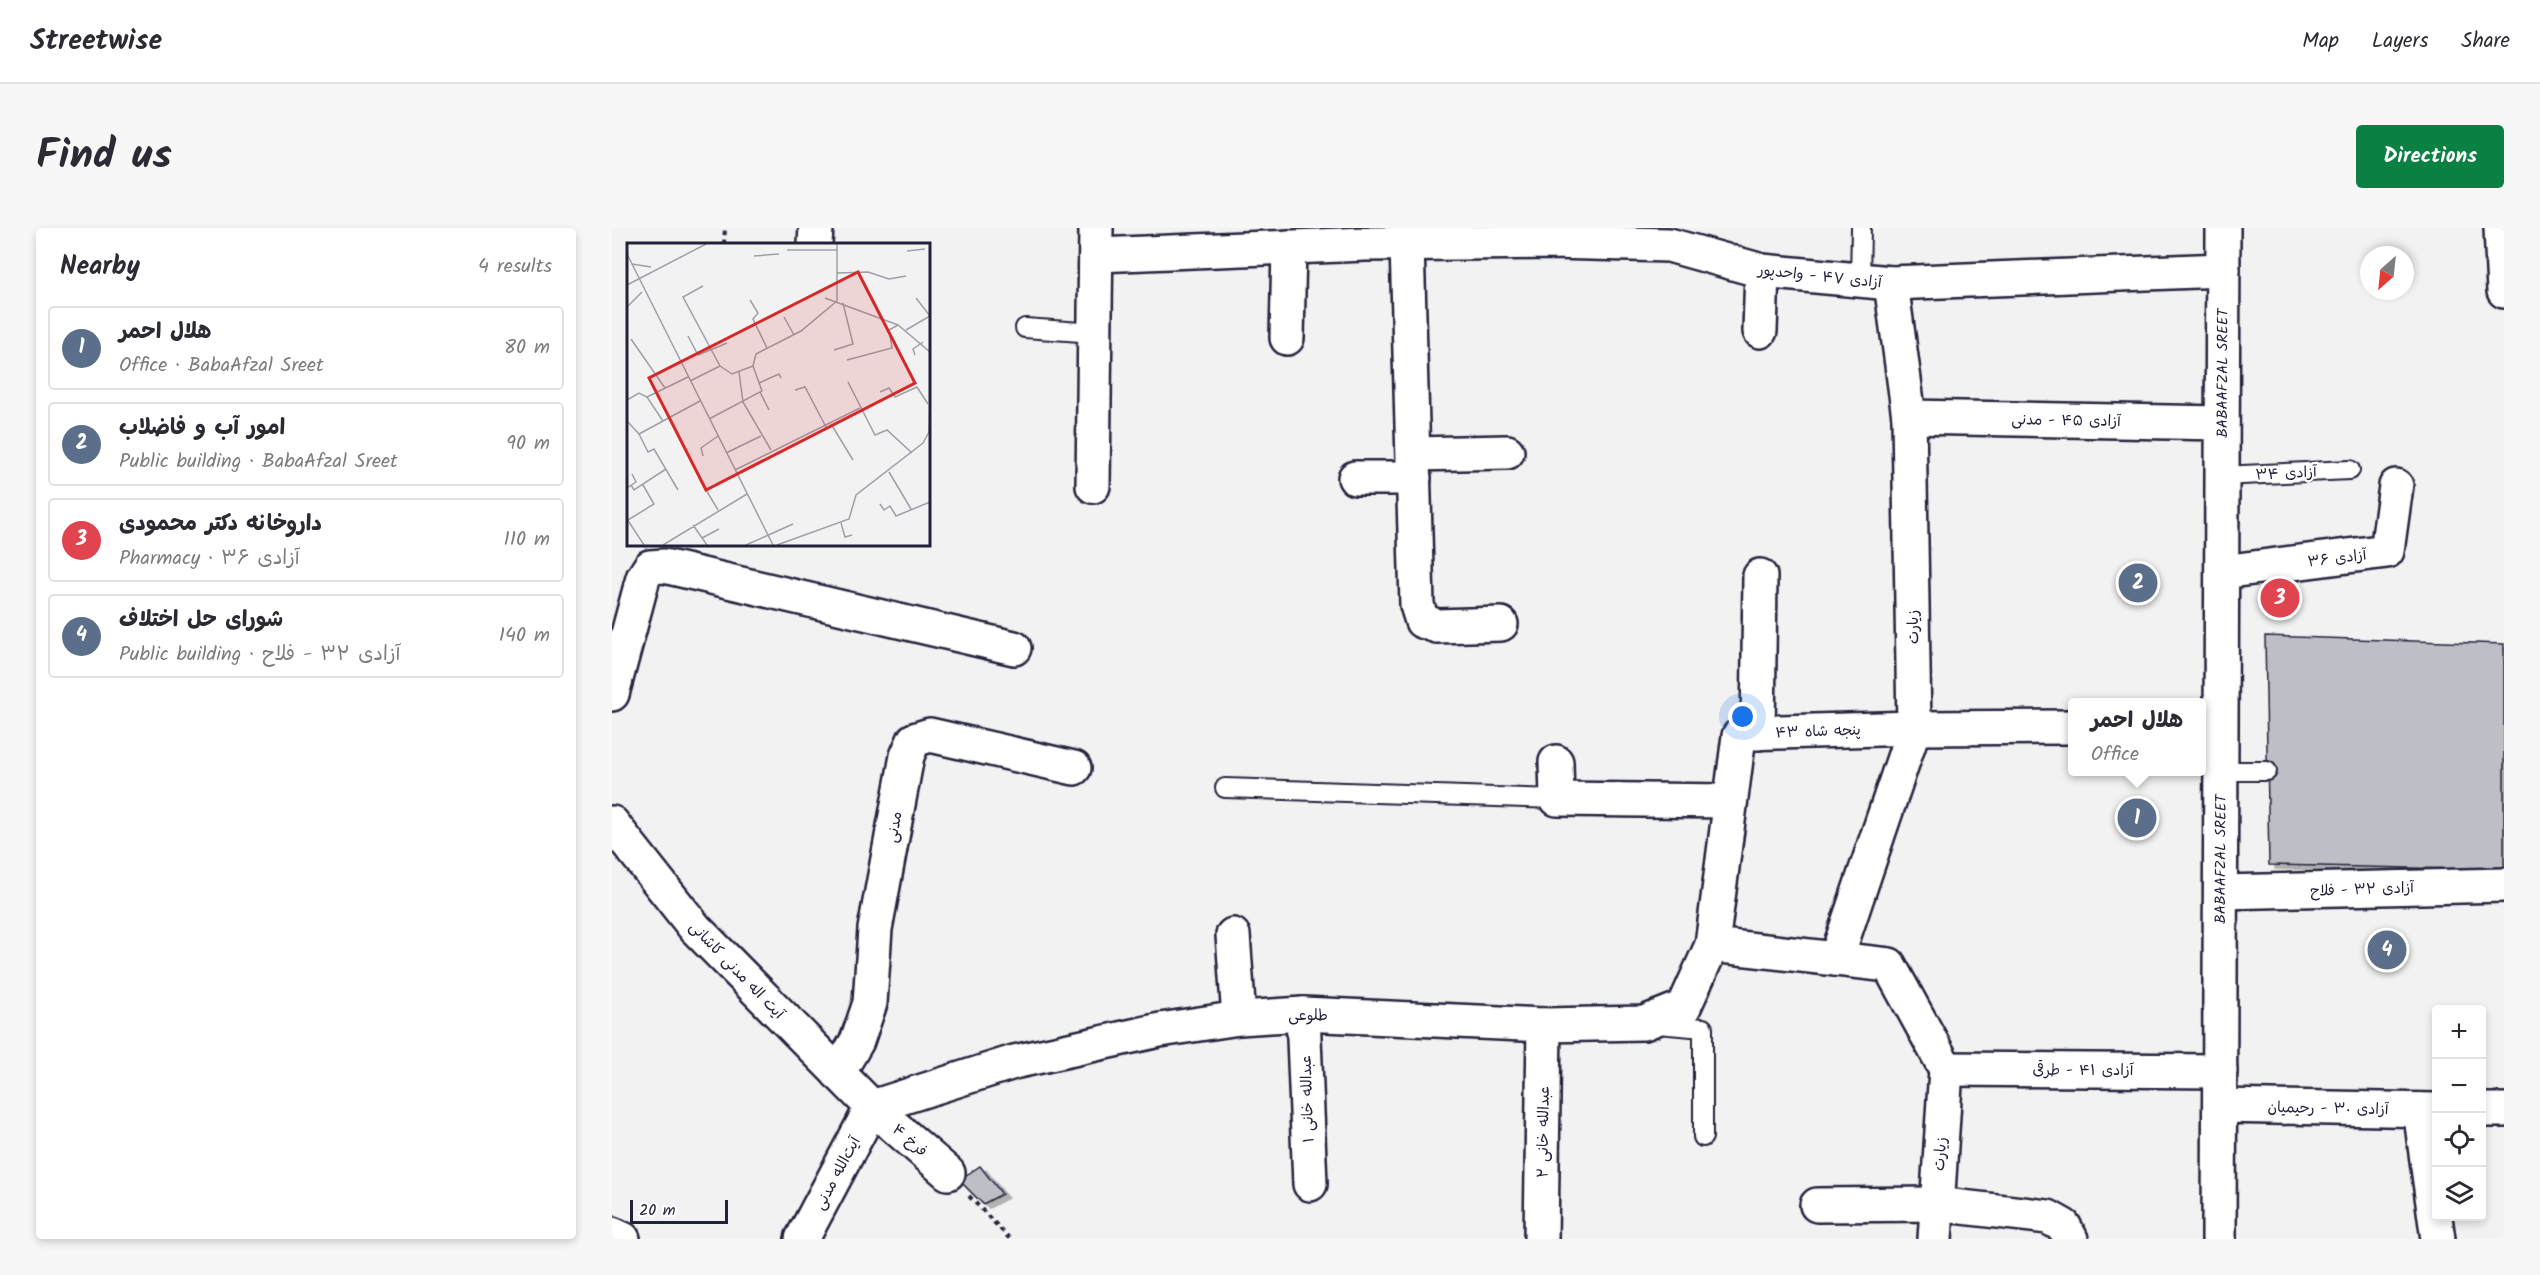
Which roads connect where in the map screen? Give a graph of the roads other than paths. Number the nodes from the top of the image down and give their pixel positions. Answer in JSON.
{"nodes":[{"id":1,"x":816,"y":228,"type":"edge"},
{"id":2,"x":1861,"y":228,"type":"edge"},
{"id":3,"x":2223,"y":228,"type":"edge"},
{"id":4,"x":2501,"y":228,"type":"edge"},
{"id":5,"x":1552,"y":235,"type":"edge"},
{"id":6,"x":1364,"y":236,"type":"edge"},
{"id":7,"x":1096,"y":241,"type":"edge"},
{"id":8,"x":815,"y":243,"type":"edge"},
{"id":9,"x":1407,"y":244,"type":"junction"},
{"id":10,"x":1289,"y":247,"type":"junction"},
{"id":11,"x":2223,"y":270,"type":"junction"},
{"id":12,"x":1762,"y":271,"type":"junction"},
{"id":13,"x":1876,"y":281,"type":"junction"},
{"id":14,"x":2504,"y":291,"type":"edge"},
{"id":15,"x":1025,"y":328,"type":"dead end"},
{"id":16,"x":1760,"y":331,"type":"dead end"},
{"id":17,"x":1095,"y":333,"type":"junction"},
{"id":18,"x":1287,"y":338,"type":"dead end"},
{"id":19,"x":1909,"y":417,"type":"junction"},
{"id":20,"x":2222,"y":423,"type":"junction"},
{"id":21,"x":1507,"y":452,"type":"dead end"},
{"id":22,"x":1414,"y":466,"type":"junction"},
{"id":23,"x":2350,"y":470,"type":"dead end"},
{"id":24,"x":2222,"y":476,"type":"junction"},
{"id":25,"x":1354,"y":478,"type":"dead end"},
{"id":26,"x":1093,"y":486,"type":"dead end"},
{"id":27,"x":2396,"y":486,"type":"dead end"},
{"id":28,"x":2222,"y":572,"type":"junction"},
{"id":29,"x":1760,"y":576,"type":"dead end"},
{"id":30,"x":1501,"y":624,"type":"dead end"},
{"id":31,"x":1014,"y":648,"type":"dead end"},
{"id":32,"x":612,"y":694,"type":"edge"},
{"id":33,"x":2211,"y":726,"type":"edge"},
{"id":34,"x":2068,"y":727,"type":"edge"},
{"id":35,"x":1914,"y":728,"type":"junction"},
{"id":36,"x":1758,"y":733,"type":"junction"},
{"id":37,"x":1556,"y":762,"type":"dead end"},
{"id":38,"x":1074,"y":768,"type":"dead end"},
{"id":39,"x":2222,"y":771,"type":"junction"},
{"id":40,"x":2267,"y":771,"type":"dead end"},
{"id":41,"x":1225,"y":788,"type":"dead end"},
{"id":42,"x":1557,"y":799,"type":"junction"},
{"id":43,"x":1730,"y":801,"type":"junction"},
{"id":44,"x":612,"y":823,"type":"edge"},
{"id":45,"x":2504,"y":885,"type":"edge"},
{"id":46,"x":2221,"y":892,"type":"junction"},
{"id":47,"x":1233,"y":935,"type":"dead end"},
{"id":48,"x":1712,"y":945,"type":"junction"},
{"id":49,"x":1836,"y":959,"type":"junction"},
{"id":50,"x":1303,"y":1014,"type":"junction"},
{"id":51,"x":1239,"y":1018,"type":"junction"},
{"id":52,"x":1644,"y":1023,"type":"junction"},
{"id":53,"x":1544,"y":1025,"type":"junction"},
{"id":54,"x":1946,"y":1070,"type":"junction"},
{"id":55,"x":2220,"y":1071,"type":"junction"},
{"id":56,"x":838,"y":1073,"type":"junction"},
{"id":57,"x":2220,"y":1106,"type":"junction"},
{"id":58,"x":872,"y":1107,"type":"junction"},
{"id":59,"x":2428,"y":1110,"type":"edge"},
{"id":60,"x":2486,"y":1110,"type":"edge"},
{"id":61,"x":2504,"y":1110,"type":"edge"},
{"id":62,"x":1703,"y":1137,"type":"dead end"},
{"id":63,"x":948,"y":1173,"type":"road end"},
{"id":64,"x":1310,"y":1184,"type":"dead end"},
{"id":65,"x":1936,"y":1204,"type":"junction"},
{"id":66,"x":1817,"y":1205,"type":"dead end"},
{"id":67,"x":612,"y":1234,"type":"edge"},
{"id":68,"x":623,"y":1239,"type":"edge"},
{"id":69,"x":802,"y":1239,"type":"edge"},
{"id":70,"x":1541,"y":1239,"type":"edge"},
{"id":71,"x":1935,"y":1239,"type":"edge"},
{"id":72,"x":2071,"y":1239,"type":"edge"},
{"id":73,"x":2219,"y":1239,"type":"edge"},
{"id":74,"x":2438,"y":1239,"type":"edge"}],
"edges":[{"from":1,"to":8,"type":"street"},
{"from":2,"to":13,"type":"lane"},
{"from":3,"to":11,"type":"street","name":"BABAAFZAL SREET"},
{"from":4,"to":14,"type":"street"},
{"from":5,"to":9,"type":"street","name":"آزادی ۴۷ - واحدپور"},
{"from":5,"to":12,"type":"street","name":"آزادی ۴۷ - واحدپور"},
{"from":6,"to":9,"type":"street","name":"آزادی ۴۷ - واحدپور"},
{"from":6,"to":10,"type":"street","name":"آزادی ۴۷ - واحدپور"},
{"from":7,"to":10,"type":"street","name":"آزادی ۴۷ - واحدپور"},
{"from":7,"to":17,"type":"street"},
{"from":9,"to":22,"type":"street"},
{"from":10,"to":18,"type":"street"},
{"from":11,"to":13,"type":"street","name":"آزادی ۴۷ - واحدپور"},
{"from":11,"to":20,"type":"street","name":"BABAAFZAL SREET"},
{"from":12,"to":13,"type":"street","name":"آزادی ۴۷ - واحدپور"},
{"from":12,"to":16,"type":"street"},
{"from":13,"to":19,"type":"street","name":"زیارت"},
{"from":15,"to":17,"type":"lane"},
{"from":17,"to":26,"type":"street"},
{"from":19,"to":20,"type":"street","name":"آزادی ۴۵ - مدنی"},
{"from":19,"to":35,"type":"street","name":"زیارت"},
{"from":20,"to":24,"type":"street","name":"BABAAFZAL SREET"},
{"from":21,"to":22,"type":"street"},
{"from":22,"to":25,"type":"street"},
{"from":22,"to":30,"type":"street"},
{"from":23,"to":24,"type":"lane","name":"آزادی ۳۴"},
{"from":24,"to":28,"type":"street","name":"BABAAFZAL SREET"},
{"from":27,"to":28,"type":"street","name":"آزادی ۳۶"},
{"from":28,"to":33,"type":"street","name":"BABAAFZAL SREET"},
{"from":29,"to":36,"type":"street"},
{"from":31,"to":32,"type":"street"},
{"from":33,"to":39,"type":"street","name":"BABAAFZAL SREET"},
{"from":34,"to":35,"type":"street","name":"پنجه شاه ۴۳"},
{"from":35,"to":36,"type":"street","name":"پنجه شاه ۴۳"},
{"from":35,"to":49,"type":"street","name":"زیارت"},
{"from":36,"to":43,"type":"street","name":"پنجه شاه ۴۳"},
{"from":37,"to":42,"type":"street"},
{"from":38,"to":56,"type":"street","name":"مدنی"},
{"from":39,"to":40,"type":"lane"},
{"from":39,"to":46,"type":"street","name":"BABAAFZAL SREET"},
{"from":41,"to":42,"type":"lane"},
{"from":42,"to":43,"type":"street"},
{"from":43,"to":48,"type":"street","name":"پنجه شاه ۴۳"},
{"from":44,"to":56,"type":"street","name":"آیت اله مدنی کاشانی"},
{"from":45,"to":46,"type":"street","name":"آزادی ۳۲ - فلاح"},
{"from":46,"to":55,"type":"street","name":"BABAAFZAL SREET"},
{"from":47,"to":51,"type":"street"},
{"from":48,"to":49,"type":"street"},
{"from":48,"to":52,"type":"street","name":"طلوعی"},
{"from":49,"to":54,"type":"street"},
{"from":50,"to":51,"type":"street","name":"طلوعی"},
{"from":50,"to":53,"type":"street","name":"طلوعی"},
{"from":50,"to":64,"type":"street","name":"عبدالله خانی ۱"},
{"from":51,"to":58,"type":"street","name":"طلوعی"},
{"from":52,"to":53,"type":"street","name":"طلوعی"},
{"from":52,"to":62,"type":"lane"},
{"from":53,"to":70,"type":"street","name":"عبدالله خانی ۲"},
{"from":54,"to":55,"type":"street","name":"آزادی ۴۱ - طرقی"},
{"from":54,"to":65,"type":"street","name":"زیارت"},
{"from":55,"to":57,"type":"street","name":"BABAAFZAL SREET"},
{"from":56,"to":58,"type":"street","name":"آیت اله مدنی کاشانی"},
{"from":57,"to":59,"type":"street","name":"آزادی ۳۰ - رحیمیان"},
{"from":57,"to":73,"type":"street","name":"BABAAFZAL SREET"},
{"from":58,"to":63,"type":"street","name":"فرخ ۴"},
{"from":58,"to":69,"type":"street","name":"آیت‌الله مدنی"},
{"from":59,"to":74,"type":"street"},
{"from":60,"to":61,"type":"street"},
{"from":65,"to":66,"type":"street"},
{"from":65,"to":71,"type":"street","name":"زیارت"},
{"from":65,"to":72,"type":"street"},
{"from":67,"to":68,"type":"street"}]}
